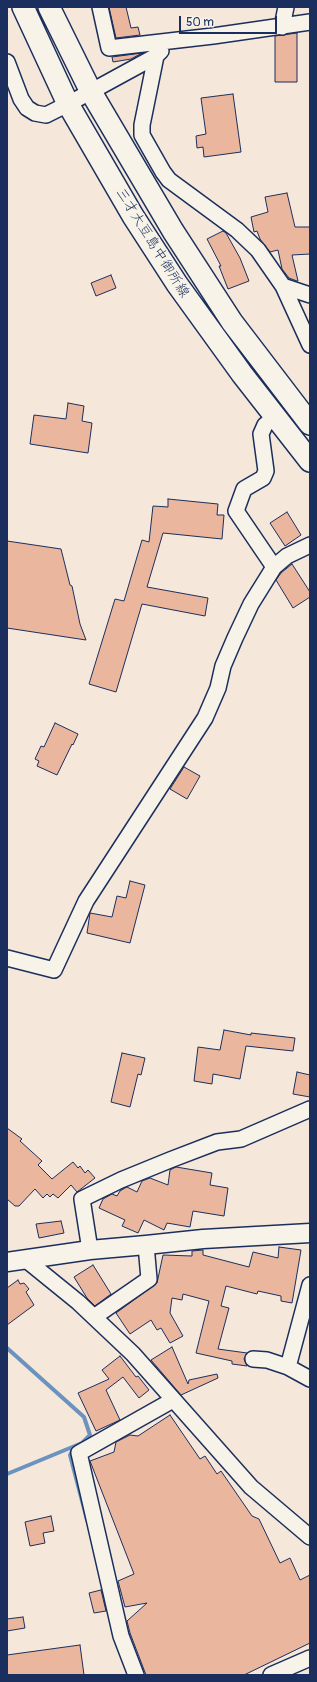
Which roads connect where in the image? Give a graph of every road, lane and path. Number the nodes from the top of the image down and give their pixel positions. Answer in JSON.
{"nodes":[{"id":1,"x":23,"y":7,"type":"edge"},
{"id":2,"x":49,"y":7,"type":"edge"},
{"id":3,"x":100,"y":7,"type":"edge"},
{"id":4,"x":286,"y":7,"type":"edge"},
{"id":5,"x":310,"y":22,"type":"edge"},
{"id":6,"x":282,"y":26,"type":"junction"},
{"id":7,"x":172,"y":41,"type":"junction"},
{"id":8,"x":156,"y":56,"type":"junction"},
{"id":9,"x":7,"y":62,"type":"edge"},
{"id":10,"x":92,"y":92,"type":"junction"},
{"id":11,"x":68,"y":104,"type":"junction"},
{"id":12,"x":282,"y":286,"type":"junction"},
{"id":13,"x":310,"y":295,"type":"edge"},
{"id":14,"x":310,"y":344,"type":"edge"},
{"id":15,"x":275,"y":417,"type":"junction"},
{"id":16,"x":310,"y":424,"type":"edge"},
{"id":17,"x":310,"y":461,"type":"edge"},
{"id":18,"x":308,"y":549,"type":"edge"},
{"id":19,"x":274,"y":567,"type":"junction"},
{"id":20,"x":7,"y":958,"type":"edge"},
{"id":21,"x":310,"y":1109,"type":"edge"},
{"id":22,"x":310,"y":1233,"type":"edge"},
{"id":23,"x":146,"y":1245,"type":"junction"},
{"id":24,"x":90,"y":1250,"type":"junction"},
{"id":25,"x":25,"y":1259,"type":"junction"},
{"id":26,"x":7,"y":1262,"type":"edge"},
{"id":27,"x":310,"y":1285,"type":"edge"},
{"id":28,"x":94,"y":1317,"type":"junction"},
{"id":29,"x":253,"y":1359,"type":"dead end"},
{"id":30,"x":288,"y":1368,"type":"junction"},
{"id":31,"x":310,"y":1379,"type":"edge"},
{"id":32,"x":173,"y":1400,"type":"junction"},
{"id":33,"x":310,"y":1537,"type":"edge"},
{"id":34,"x":310,"y":1658,"type":"edge"},
{"id":35,"x":136,"y":1675,"type":"edge"},
{"id":36,"x":271,"y":1675,"type":"edge"}],
"edges":[{"from":1,"to":11,"type":"main road","name":"三才大豆島中御所線"},
{"from":2,"to":10,"type":"main road","name":"三才大豆島中御所線"},
{"from":3,"to":7,"type":"street"},
{"from":4,"to":6,"type":"street"},
{"from":5,"to":6,"type":"street"},
{"from":6,"to":7,"type":"street"},
{"from":7,"to":8,"type":"street"},
{"from":8,"to":10,"type":"street"},
{"from":8,"to":12,"type":"street"},
{"from":9,"to":11,"type":"street"},
{"from":10,"to":11,"type":"street"},
{"from":10,"to":16,"type":"main road","name":"三才大豆島中御所線"},
{"from":11,"to":15,"type":"main road","name":"三才大豆島中御所線"},
{"from":12,"to":13,"type":"street"},
{"from":12,"to":14,"type":"street"},
{"from":15,"to":17,"type":"main road","name":"三才大豆島中御所線"},
{"from":15,"to":19,"type":"street"},
{"from":18,"to":19,"type":"street"},
{"from":19,"to":20,"type":"street"},
{"from":21,"to":24,"type":"street"},
{"from":22,"to":23,"type":"street"},
{"from":23,"to":24,"type":"street"},
{"from":23,"to":28,"type":"street"},
{"from":24,"to":25,"type":"street"},
{"from":25,"to":26,"type":"street"},
{"from":25,"to":28,"type":"street"},
{"from":27,"to":30,"type":"street"},
{"from":28,"to":32,"type":"street"},
{"from":29,"to":30,"type":"street"},
{"from":30,"to":31,"type":"street"},
{"from":32,"to":33,"type":"street"},
{"from":32,"to":35,"type":"street"},
{"from":34,"to":36,"type":"street"}]}
